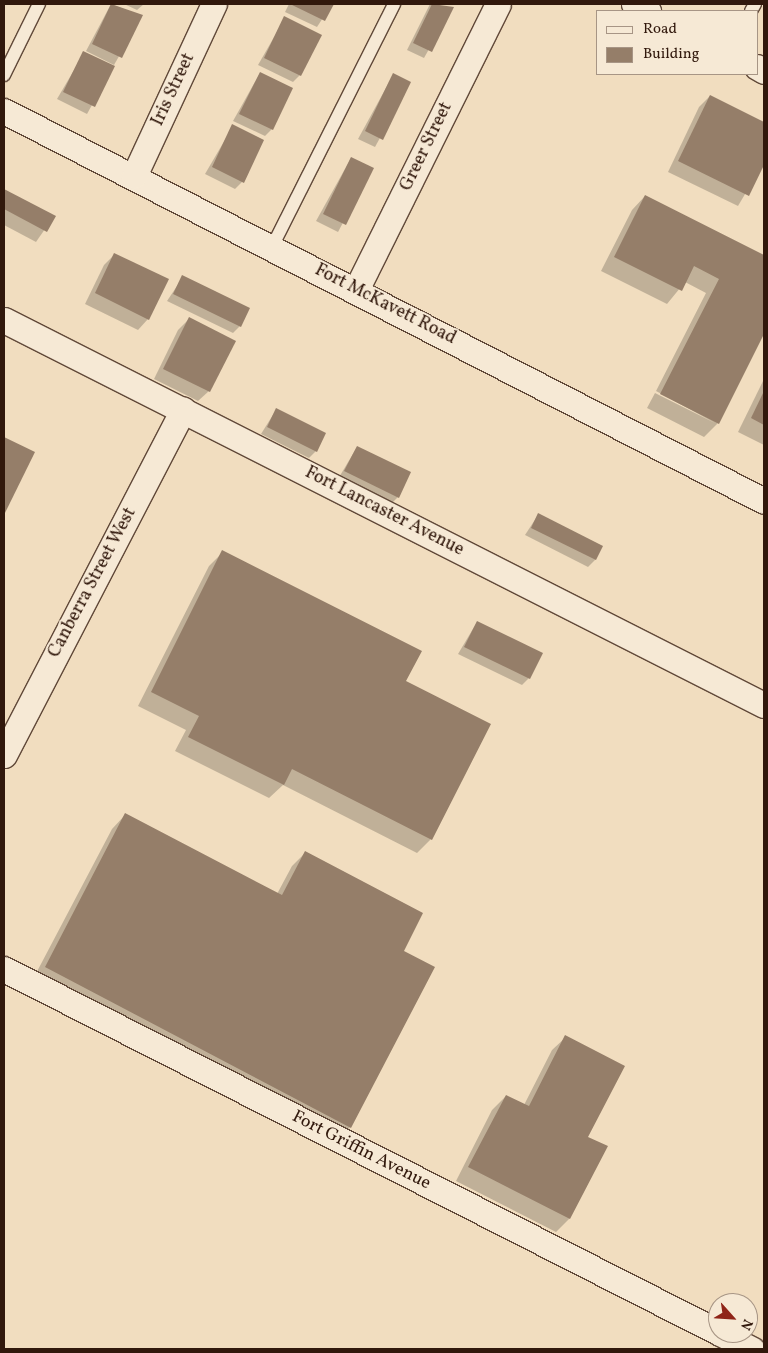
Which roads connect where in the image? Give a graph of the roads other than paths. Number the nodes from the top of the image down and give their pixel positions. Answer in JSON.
{"nodes":[{"id":1,"x":39,"y":4,"type":"edge"},
{"id":2,"x":214,"y":4,"type":"edge"},
{"id":3,"x":394,"y":4,"type":"edge"},
{"id":4,"x":498,"y":4,"type":"edge"},
{"id":5,"x":634,"y":4,"type":"edge"},
{"id":6,"x":646,"y":10,"type":"edge"},
{"id":7,"x":4,"y":75,"type":"edge"},
{"id":8,"x":4,"y":111,"type":"edge"},
{"id":9,"x":134,"y":176,"type":"junction"},
{"id":10,"x":272,"y":247,"type":"junction"},
{"id":11,"x":356,"y":290,"type":"junction"},
{"id":12,"x":4,"y":320,"type":"edge"},
{"id":13,"x":183,"y":410,"type":"junction"},
{"id":14,"x":764,"y":501,"type":"edge"},
{"id":15,"x":764,"y":705,"type":"edge"},
{"id":16,"x":4,"y":754,"type":"edge"},
{"id":17,"x":4,"y":969,"type":"edge"},
{"id":18,"x":708,"y":1326,"type":"edge"},
{"id":19,"x":740,"y":1343,"type":"edge"},
{"id":20,"x":752,"y":1349,"type":"edge"}],
"edges":[{"from":1,"to":7,"type":"lane"},
{"from":2,"to":9,"type":"street","name":"Iris Street"},
{"from":3,"to":10,"type":"lane"},
{"from":4,"to":11,"type":"street","name":"Greer Street"},
{"from":5,"to":6,"type":"street"},
{"from":8,"to":9,"type":"street","name":"Fort McKavett Road"},
{"from":9,"to":10,"type":"street","name":"Fort McKavett Road"},
{"from":10,"to":11,"type":"street","name":"Fort McKavett Road"},
{"from":11,"to":14,"type":"street","name":"Fort McKavett Road"},
{"from":12,"to":13,"type":"street","name":"Fort Lancaster Avenue"},
{"from":13,"to":15,"type":"street","name":"Fort Lancaster Avenue"},
{"from":13,"to":16,"type":"street","name":"Canberra Street West"},
{"from":17,"to":18,"type":"street","name":"Fort Griffin Avenue"},
{"from":19,"to":20,"type":"street","name":"Fort Griffin Avenue"}]}
